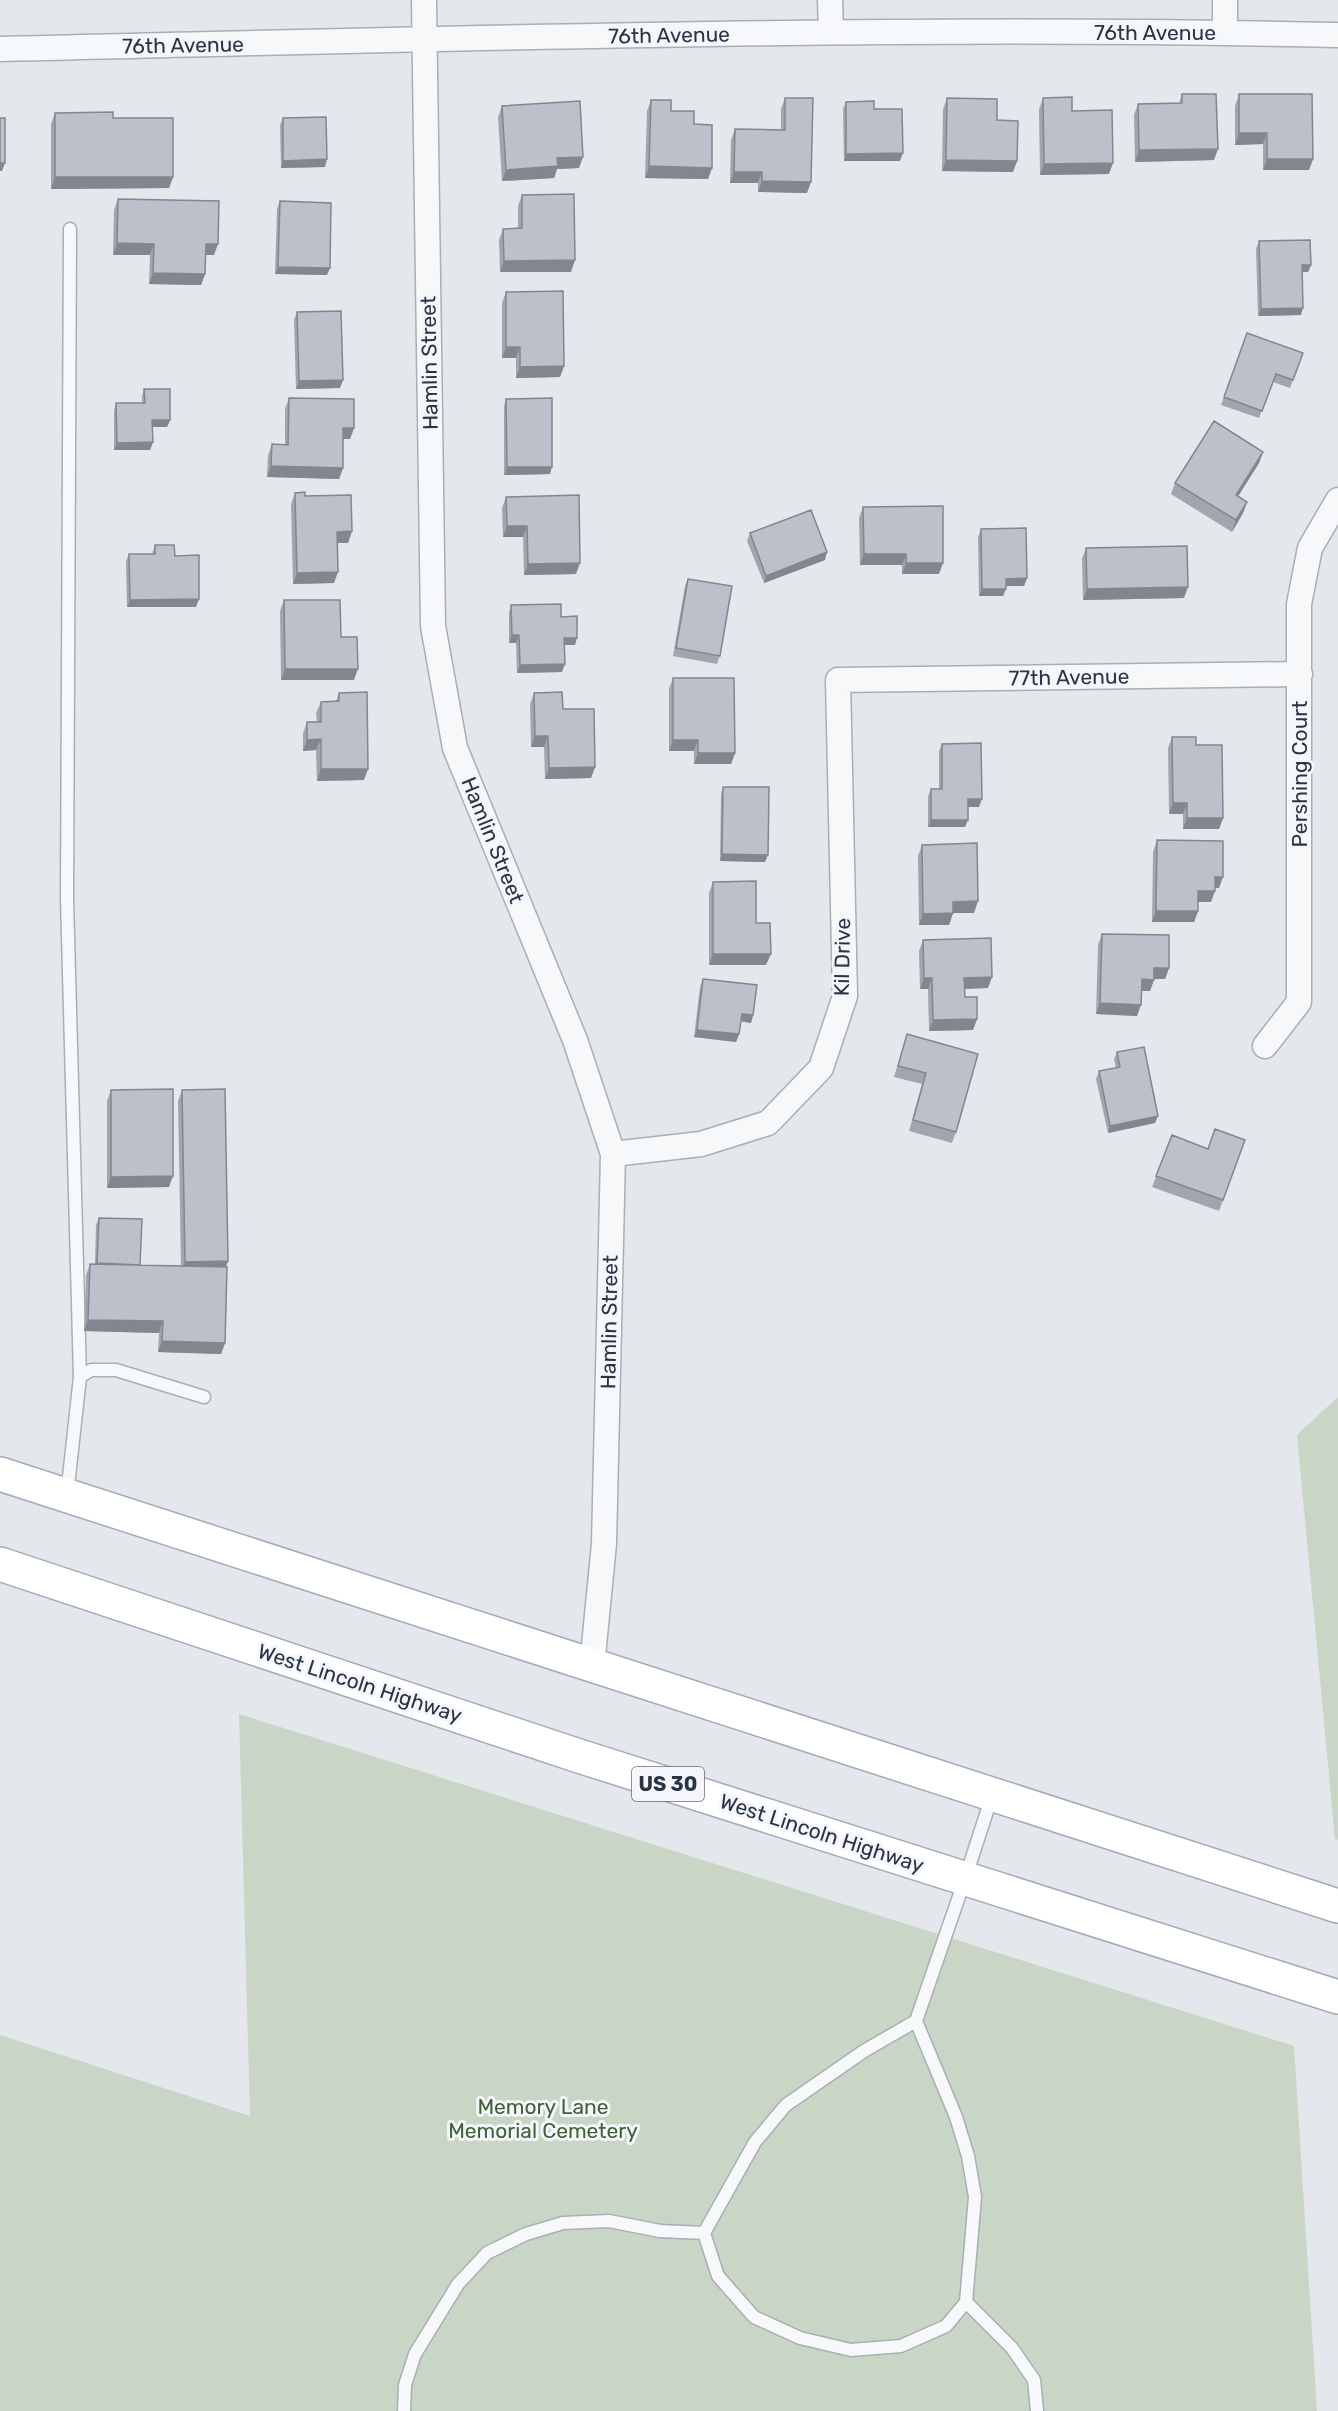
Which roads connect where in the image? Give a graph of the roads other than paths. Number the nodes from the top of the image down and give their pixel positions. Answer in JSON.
{"nodes":[{"id":1,"x":424,"y":0,"type":"edge"},
{"id":2,"x":830,"y":0,"type":"edge"},
{"id":3,"x":1225,"y":0,"type":"edge"},
{"id":4,"x":831,"y":32,"type":"junction"},
{"id":5,"x":1226,"y":32,"type":"junction"},
{"id":6,"x":1338,"y":34,"type":"edge"},
{"id":7,"x":424,"y":40,"type":"junction"},
{"id":8,"x":0,"y":49,"type":"edge"},
{"id":9,"x":70,"y":229,"type":"dead end"},
{"id":10,"x":1338,"y":500,"type":"edge"},
{"id":11,"x":1300,"y":674,"type":"junction"},
{"id":12,"x":838,"y":680,"type":"joint"},
{"id":13,"x":1265,"y":1046,"type":"dead end"},
{"id":14,"x":613,"y":1154,"type":"junction"},
{"id":15,"x":80,"y":1377,"type":"junction"},
{"id":16,"x":204,"y":1397,"type":"dead end"},
{"id":17,"x":0,"y":1474,"type":"edge"},
{"id":18,"x":66,"y":1496,"type":"junction"},
{"id":19,"x":0,"y":1564,"type":"edge"},
{"id":20,"x":592,"y":1666,"type":"junction"},
{"id":21,"x":992,"y":1795,"type":"junction"},
{"id":22,"x":965,"y":1879,"type":"junction"},
{"id":23,"x":1338,"y":1906,"type":"edge"},
{"id":24,"x":1338,"y":1997,"type":"edge"},
{"id":25,"x":916,"y":2021,"type":"junction"},
{"id":26,"x":704,"y":2233,"type":"junction"},
{"id":27,"x":966,"y":2302,"type":"junction"},
{"id":28,"x":404,"y":2411,"type":"edge"},
{"id":29,"x":1037,"y":2411,"type":"edge"}],
"edges":[{"from":1,"to":7,"type":"street","name":"Hamlin Street"},
{"from":2,"to":4,"type":"street"},
{"from":3,"to":5,"type":"street"},
{"from":4,"to":5,"type":"street","name":"76th Avenue"},
{"from":4,"to":7,"type":"street","name":"76th Avenue"},
{"from":5,"to":6,"type":"street","name":"76th Avenue"},
{"from":7,"to":8,"type":"street","name":"76th Avenue"},
{"from":7,"to":14,"type":"street","name":"Hamlin Street"},
{"from":9,"to":15,"type":"lane"},
{"from":10,"to":11,"type":"street","name":"Pershing Court"},
{"from":11,"to":12,"type":"street","name":"77th Avenue"},
{"from":11,"to":13,"type":"street","name":"Pershing Court"},
{"from":12,"to":14,"type":"street","name":"Kil Drive"},
{"from":14,"to":20,"type":"street","name":"Hamlin Street"},
{"from":15,"to":16,"type":"lane"},
{"from":15,"to":18,"type":"lane"},
{"from":17,"to":18,"type":"main road"},
{"from":18,"to":20,"type":"main road"},
{"from":19,"to":22,"type":"main road","name":"West Lincoln Highway","number":"US 30"},
{"from":20,"to":21,"type":"main road"},
{"from":21,"to":22,"type":"lane"},
{"from":21,"to":23,"type":"main road"},
{"from":22,"to":24,"type":"main road","name":"West Lincoln Highway","number":"US 30"},
{"from":22,"to":25,"type":"lane"},
{"from":25,"to":26,"type":"lane"},
{"from":25,"to":27,"type":"lane"},
{"from":26,"to":27,"type":"lane"},
{"from":26,"to":28,"type":"lane"},
{"from":27,"to":29,"type":"lane"}]}
